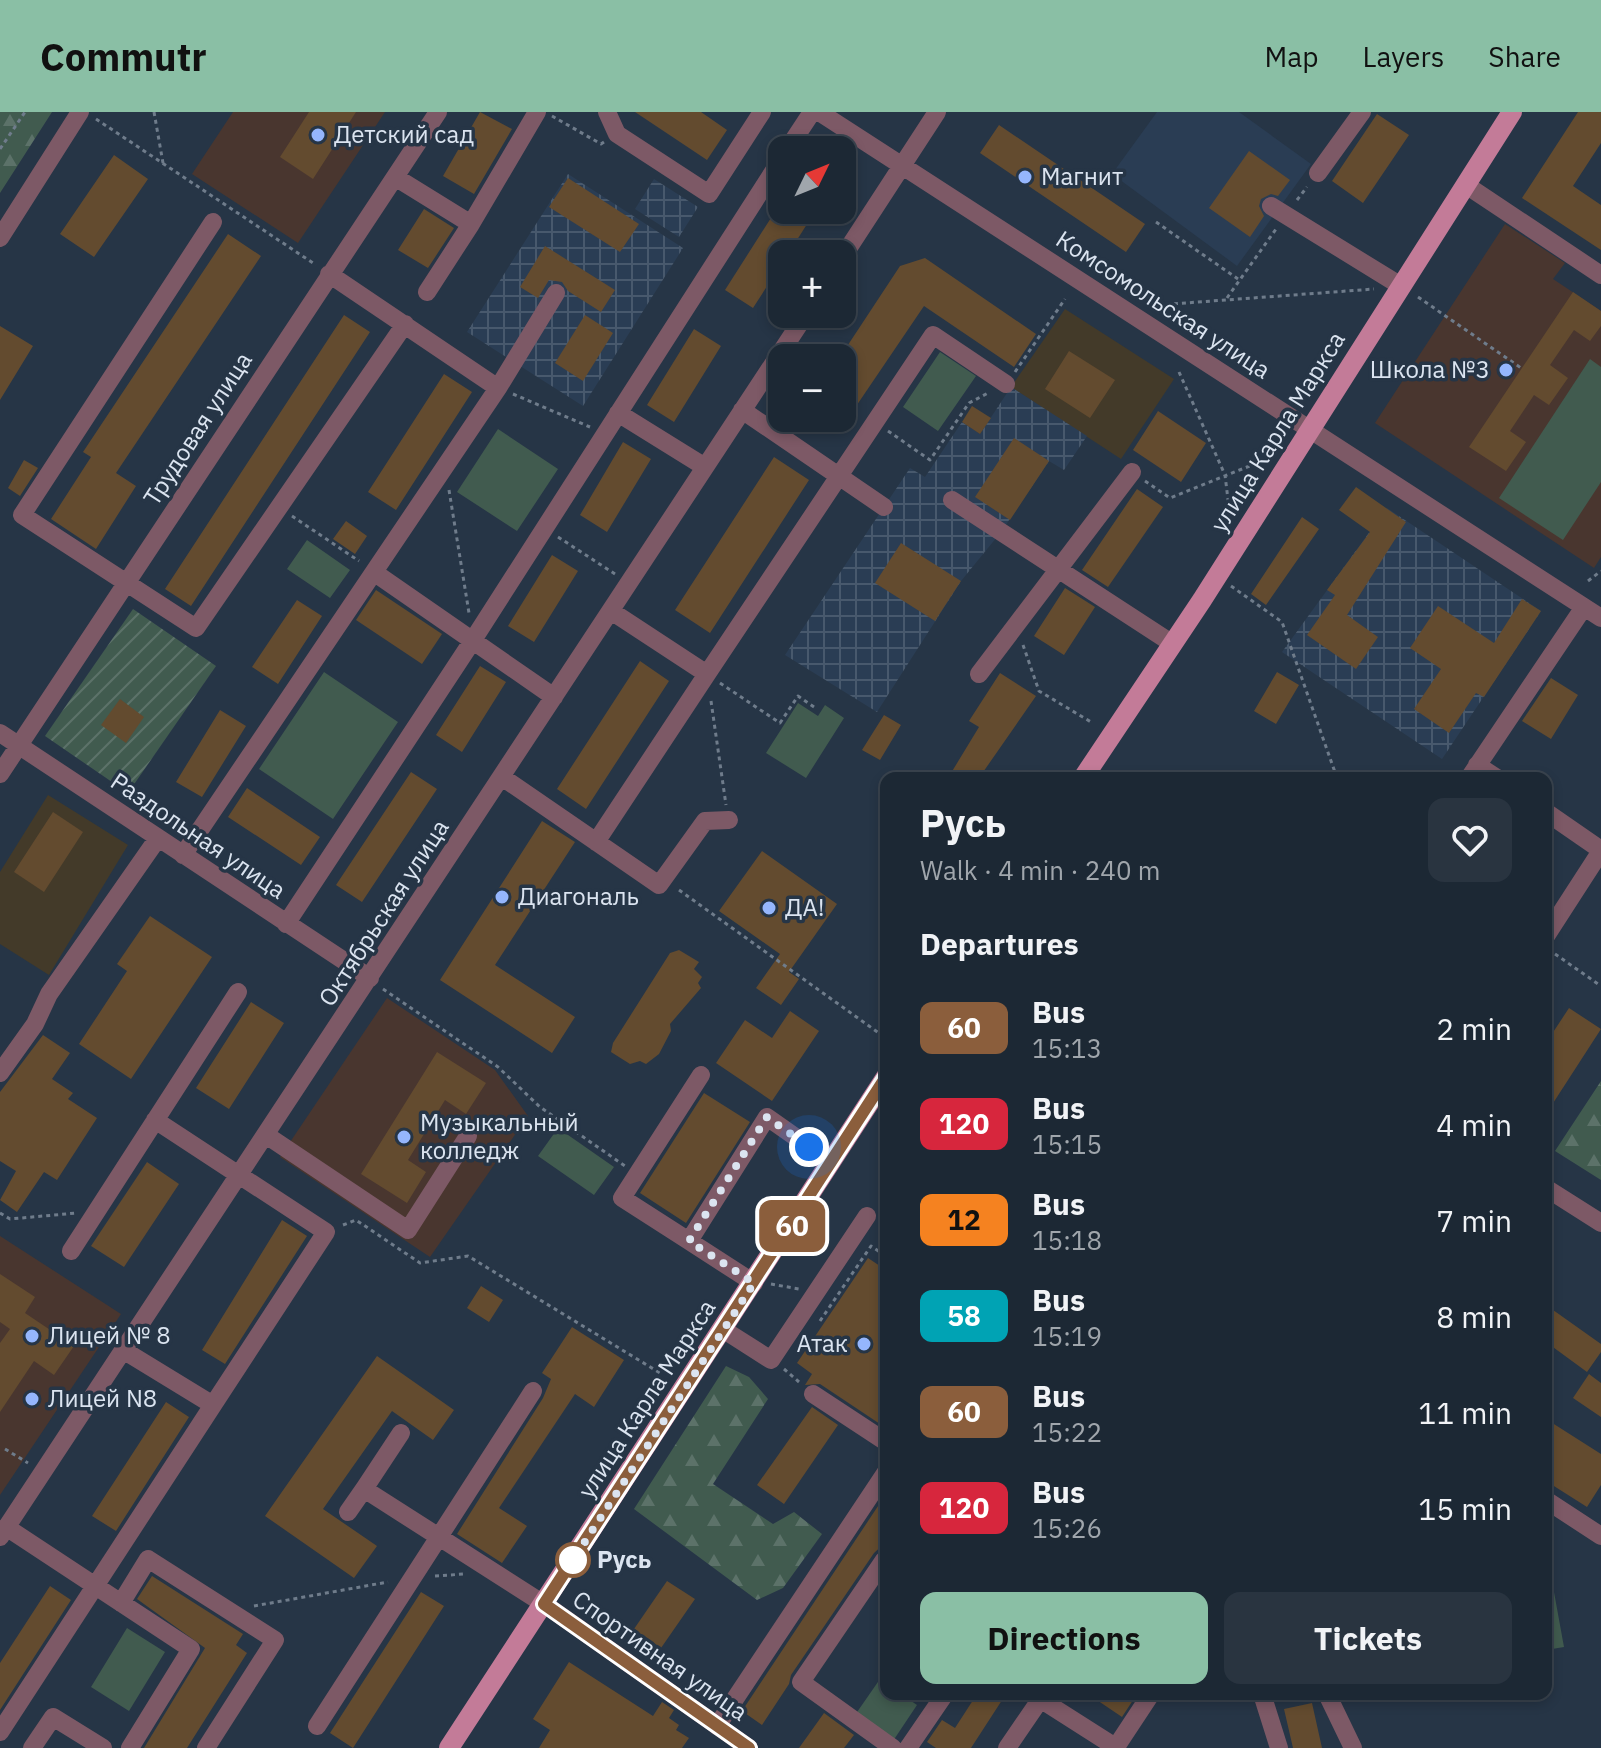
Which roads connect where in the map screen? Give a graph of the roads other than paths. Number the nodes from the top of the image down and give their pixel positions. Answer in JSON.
{"nodes":[{"id":1,"x":438,"y":112,"type":"edge"},
{"id":2,"x":537,"y":112,"type":"edge"},
{"id":3,"x":607,"y":112,"type":"edge"},
{"id":4,"x":762,"y":112,"type":"edge"},
{"id":5,"x":812,"y":112,"type":"edge"},
{"id":6,"x":819,"y":112,"type":"edge"},
{"id":7,"x":937,"y":112,"type":"edge"},
{"id":8,"x":1362,"y":112,"type":"edge"},
{"id":9,"x":1512,"y":112,"type":"edge"},
{"id":10,"x":86,"y":115,"type":"edge"},
{"id":11,"x":796,"y":136,"type":"edge"},
{"id":12,"x":903,"y":165,"type":"junction"},
{"id":13,"x":1318,"y":173,"type":"road end"},
{"id":14,"x":395,"y":177,"type":"junction"},
{"id":15,"x":768,"y":180,"type":"edge"},
{"id":16,"x":1466,"y":185,"type":"junction"},
{"id":17,"x":1278,"y":211,"type":"road end"},
{"id":18,"x":213,"y":222,"type":"dead end"},
{"id":19,"x":471,"y":224,"type":"junction"},
{"id":20,"x":0,"y":238,"type":"edge"},
{"id":21,"x":854,"y":240,"type":"edge"},
{"id":22,"x":329,"y":274,"type":"junction"},
{"id":23,"x":1601,"y":275,"type":"edge"},
{"id":24,"x":1401,"y":286,"type":"junction"},
{"id":25,"x":427,"y":292,"type":"dead end"},
{"id":26,"x":556,"y":293,"type":"dead end"},
{"id":27,"x":405,"y":324,"type":"junction"},
{"id":28,"x":797,"y":328,"type":"edge"},
{"id":29,"x":1006,"y":384,"type":"road end"},
{"id":30,"x":498,"y":388,"type":"junction"},
{"id":31,"x":742,"y":410,"type":"junction"},
{"id":32,"x":618,"y":413,"type":"junction"},
{"id":33,"x":1312,"y":428,"type":"junction"},
{"id":34,"x":705,"y":467,"type":"junction"},
{"id":35,"x":1132,"y":472,"type":"road end"},
{"id":36,"x":838,"y":475,"type":"junction"},
{"id":37,"x":952,"y":500,"type":"dead end"},
{"id":38,"x":884,"y":507,"type":"dead end"},
{"id":39,"x":1058,"y":571,"type":"junction"},
{"id":40,"x":375,"y":573,"type":"junction"},
{"id":41,"x":126,"y":582,"type":"junction"},
{"id":42,"x":1584,"y":607,"type":"junction"},
{"id":43,"x":611,"y":611,"type":"junction"},
{"id":44,"x":1601,"y":618,"type":"edge"},
{"id":45,"x":473,"y":640,"type":"junction"},
{"id":46,"x":1173,"y":644,"type":"junction"},
{"id":47,"x":707,"y":674,"type":"junction"},
{"id":48,"x":979,"y":674,"type":"dead end"},
{"id":49,"x":554,"y":697,"type":"junction"},
{"id":50,"x":0,"y":733,"type":"edge"},
{"id":51,"x":19,"y":745,"type":"junction"},
{"id":52,"x":1473,"y":771,"type":"edge"},
{"id":53,"x":1087,"y":772,"type":"edge"},
{"id":54,"x":0,"y":774,"type":"edge"},
{"id":55,"x":502,"y":777,"type":"junction"},
{"id":56,"x":1552,"y":816,"type":"edge"},
{"id":57,"x":729,"y":820,"type":"road end"},
{"id":58,"x":158,"y":838,"type":"junction"},
{"id":59,"x":596,"y":842,"type":"junction"},
{"id":60,"x":1601,"y":850,"type":"edge"},
{"id":61,"x":183,"y":855,"type":"junction"},
{"id":62,"x":286,"y":924,"type":"junction"},
{"id":63,"x":1552,"y":927,"type":"edge"},
{"id":64,"x":366,"y":983,"type":"junction"},
{"id":65,"x":238,"y":992,"type":"dead end"},
{"id":66,"x":0,"y":1073,"type":"edge"},
{"id":67,"x":701,"y":1075,"type":"dead end"},
{"id":68,"x":880,"y":1086,"type":"edge"},
{"id":69,"x":155,"y":1120,"type":"junction"},
{"id":70,"x":266,"y":1135,"type":"junction"},
{"id":71,"x":468,"y":1136,"type":"dead end"},
{"id":72,"x":831,"y":1162,"type":"junction"},
{"id":73,"x":239,"y":1175,"type":"junction"},
{"id":74,"x":1552,"y":1192,"type":"edge"},
{"id":75,"x":867,"y":1216,"type":"dead end"},
{"id":76,"x":1601,"y":1223,"type":"edge"},
{"id":77,"x":689,"y":1241,"type":"junction"},
{"id":78,"x":71,"y":1251,"type":"dead end"},
{"id":79,"x":754,"y":1283,"type":"junction"},
{"id":80,"x":724,"y":1330,"type":"junction"},
{"id":81,"x":123,"y":1350,"type":"junction"},
{"id":82,"x":533,"y":1391,"type":"dead end"},
{"id":83,"x":813,"y":1394,"type":"road end"},
{"id":84,"x":213,"y":1405,"type":"junction"},
{"id":85,"x":401,"y":1433,"type":"dead end"},
{"id":86,"x":880,"y":1438,"type":"edge"},
{"id":87,"x":880,"y":1481,"type":"edge"},
{"id":88,"x":364,"y":1489,"type":"junction"},
{"id":89,"x":1552,"y":1504,"type":"edge"},
{"id":90,"x":348,"y":1512,"type":"dead end"},
{"id":91,"x":3,"y":1532,"type":"edge"},
{"id":92,"x":1601,"y":1536,"type":"edge"},
{"id":93,"x":438,"y":1539,"type":"junction"},
{"id":94,"x":880,"y":1567,"type":"edge"},
{"id":95,"x":95,"y":1585,"type":"junction"},
{"id":96,"x":121,"y":1603,"type":"junction"},
{"id":97,"x":544,"y":1604,"type":"junction"},
{"id":98,"x":941,"y":1700,"type":"edge"},
{"id":99,"x":1039,"y":1700,"type":"edge"},
{"id":100,"x":1048,"y":1700,"type":"edge"},
{"id":101,"x":1147,"y":1700,"type":"edge"},
{"id":102,"x":1264,"y":1700,"type":"edge"},
{"id":103,"x":1330,"y":1700,"type":"edge"},
{"id":104,"x":317,"y":1726,"type":"dead end"},
{"id":105,"x":717,"y":1726,"type":"junction"},
{"id":106,"x":0,"y":1732,"type":"edge"},
{"id":107,"x":1117,"y":1747,"type":"edge"},
{"id":108,"x":32,"y":1748,"type":"edge"},
{"id":109,"x":103,"y":1748,"type":"edge"},
{"id":110,"x":130,"y":1748,"type":"edge"},
{"id":111,"x":206,"y":1748,"type":"edge"},
{"id":112,"x":449,"y":1748,"type":"edge"},
{"id":113,"x":749,"y":1748,"type":"edge"},
{"id":114,"x":893,"y":1748,"type":"edge"},
{"id":115,"x":908,"y":1748,"type":"edge"},
{"id":116,"x":1007,"y":1748,"type":"edge"},
{"id":117,"x":1279,"y":1748,"type":"edge"},
{"id":118,"x":1353,"y":1748,"type":"edge"}],
"edges":[{"from":1,"to":14,"type":"street","name":"Трудовая улица"},
{"from":2,"to":19,"type":"street"},
{"from":3,"to":4,"type":"street"},
{"from":5,"to":11,"type":"street"},
{"from":6,"to":12,"type":"street","name":"Комсомольская улица"},
{"from":7,"to":12,"type":"street"},
{"from":8,"to":13,"type":"street"},
{"from":9,"to":16,"type":"main road","name":"улица Карла Маркса"},
{"from":10,"to":20,"type":"street"},
{"from":12,"to":21,"type":"street"},
{"from":12,"to":33,"type":"street","name":"Комсомольская улица"},
{"from":14,"to":19,"type":"street"},
{"from":14,"to":22,"type":"street","name":"Трудовая улица"},
{"from":15,"to":32,"type":"street"},
{"from":16,"to":23,"type":"street"},
{"from":16,"to":24,"type":"main road","name":"улица Карла Маркса"},
{"from":17,"to":24,"type":"street"},
{"from":18,"to":41,"type":"street"},
{"from":19,"to":25,"type":"street"},
{"from":22,"to":27,"type":"street"},
{"from":22,"to":41,"type":"street","name":"Трудовая улица"},
{"from":24,"to":33,"type":"main road","name":"улица Карла Маркса"},
{"from":26,"to":30,"type":"street"},
{"from":27,"to":30,"type":"street"},
{"from":27,"to":41,"type":"street"},
{"from":28,"to":31,"type":"street","name":"Октябрьская улица"},
{"from":29,"to":36,"type":"street"},
{"from":30,"to":40,"type":"street"},
{"from":31,"to":34,"type":"street","name":"Октябрьская улица"},
{"from":31,"to":36,"type":"street"},
{"from":32,"to":34,"type":"street"},
{"from":32,"to":45,"type":"street"},
{"from":33,"to":42,"type":"street","name":"Комсомольская улица"},
{"from":33,"to":46,"type":"main road","name":"улица Карла Маркса"},
{"from":34,"to":43,"type":"street","name":"Октябрьская улица"},
{"from":35,"to":39,"type":"street"},
{"from":36,"to":38,"type":"street"},
{"from":36,"to":47,"type":"street"},
{"from":37,"to":39,"type":"street"},
{"from":39,"to":46,"type":"street"},
{"from":39,"to":48,"type":"street"},
{"from":40,"to":45,"type":"street"},
{"from":40,"to":61,"type":"street"},
{"from":41,"to":51,"type":"street","name":"Трудовая улица"},
{"from":42,"to":44,"type":"street","name":"Комсомольская улица"},
{"from":42,"to":52,"type":"street"},
{"from":43,"to":47,"type":"street"},
{"from":43,"to":49,"type":"street","name":"Октябрьская улица"},
{"from":45,"to":49,"type":"street"},
{"from":45,"to":62,"type":"street"},
{"from":46,"to":53,"type":"main road","name":"улица Карла Маркса"},
{"from":47,"to":59,"type":"street"},
{"from":49,"to":55,"type":"street","name":"Октябрьская улица"},
{"from":50,"to":51,"type":"street","name":"Раздольная улица"},
{"from":51,"to":54,"type":"street","name":"Трудовая улица"},
{"from":51,"to":58,"type":"street","name":"Раздольная улица"},
{"from":55,"to":59,"type":"street"},
{"from":55,"to":64,"type":"street","name":"Октябрьская улица"},
{"from":56,"to":60,"type":"street"},
{"from":57,"to":59,"type":"street"},
{"from":58,"to":61,"type":"street","name":"Раздольная улица"},
{"from":58,"to":66,"type":"street"},
{"from":60,"to":63,"type":"street"},
{"from":61,"to":62,"type":"street","name":"Раздольная улица"},
{"from":62,"to":64,"type":"street","name":"Раздольная улица"},
{"from":64,"to":70,"type":"street","name":"Октябрьская улица"},
{"from":65,"to":69,"type":"street"},
{"from":67,"to":77,"type":"street"},
{"from":68,"to":72,"type":"main road","name":"улица Карла Маркса"},
{"from":69,"to":73,"type":"street"},
{"from":69,"to":78,"type":"street"},
{"from":70,"to":71,"type":"street"},
{"from":70,"to":73,"type":"street","name":"Октябрьская улица"},
{"from":72,"to":77,"type":"street"},
{"from":72,"to":79,"type":"main road","name":"улица Карла Маркса"},
{"from":73,"to":81,"type":"street","name":"Октябрьская улица"},
{"from":73,"to":84,"type":"street"},
{"from":74,"to":76,"type":"street"},
{"from":75,"to":80,"type":"street"},
{"from":77,"to":79,"type":"street"},
{"from":79,"to":80,"type":"main road","name":"улица Карла Маркса"},
{"from":80,"to":97,"type":"main road","name":"улица Карла Маркса"},
{"from":81,"to":84,"type":"street"},
{"from":81,"to":91,"type":"street","name":"Октябрьская улица"},
{"from":82,"to":93,"type":"street"},
{"from":83,"to":86,"type":"street"},
{"from":84,"to":95,"type":"street"},
{"from":85,"to":88,"type":"street"},
{"from":87,"to":105,"type":"street"},
{"from":88,"to":90,"type":"street"},
{"from":88,"to":93,"type":"street","name":"Спортивная улица"},
{"from":89,"to":92,"type":"street"},
{"from":91,"to":95,"type":"street"},
{"from":93,"to":97,"type":"street","name":"Спортивная улица"},
{"from":93,"to":104,"type":"street"},
{"from":94,"to":114,"type":"street"},
{"from":95,"to":96,"type":"street"},
{"from":95,"to":106,"type":"street"},
{"from":96,"to":110,"type":"street"},
{"from":96,"to":111,"type":"street"},
{"from":97,"to":105,"type":"street","name":"Спортивная улица"},
{"from":97,"to":112,"type":"main road","name":"улица Карла Маркса"},
{"from":98,"to":115,"type":"street"},
{"from":99,"to":116,"type":"street"},
{"from":100,"to":107,"type":"street"},
{"from":101,"to":107,"type":"street"},
{"from":102,"to":117,"type":"street"},
{"from":103,"to":118,"type":"street"},
{"from":105,"to":113,"type":"street","name":"Спортивная улица"},
{"from":108,"to":109,"type":"street"}]}
